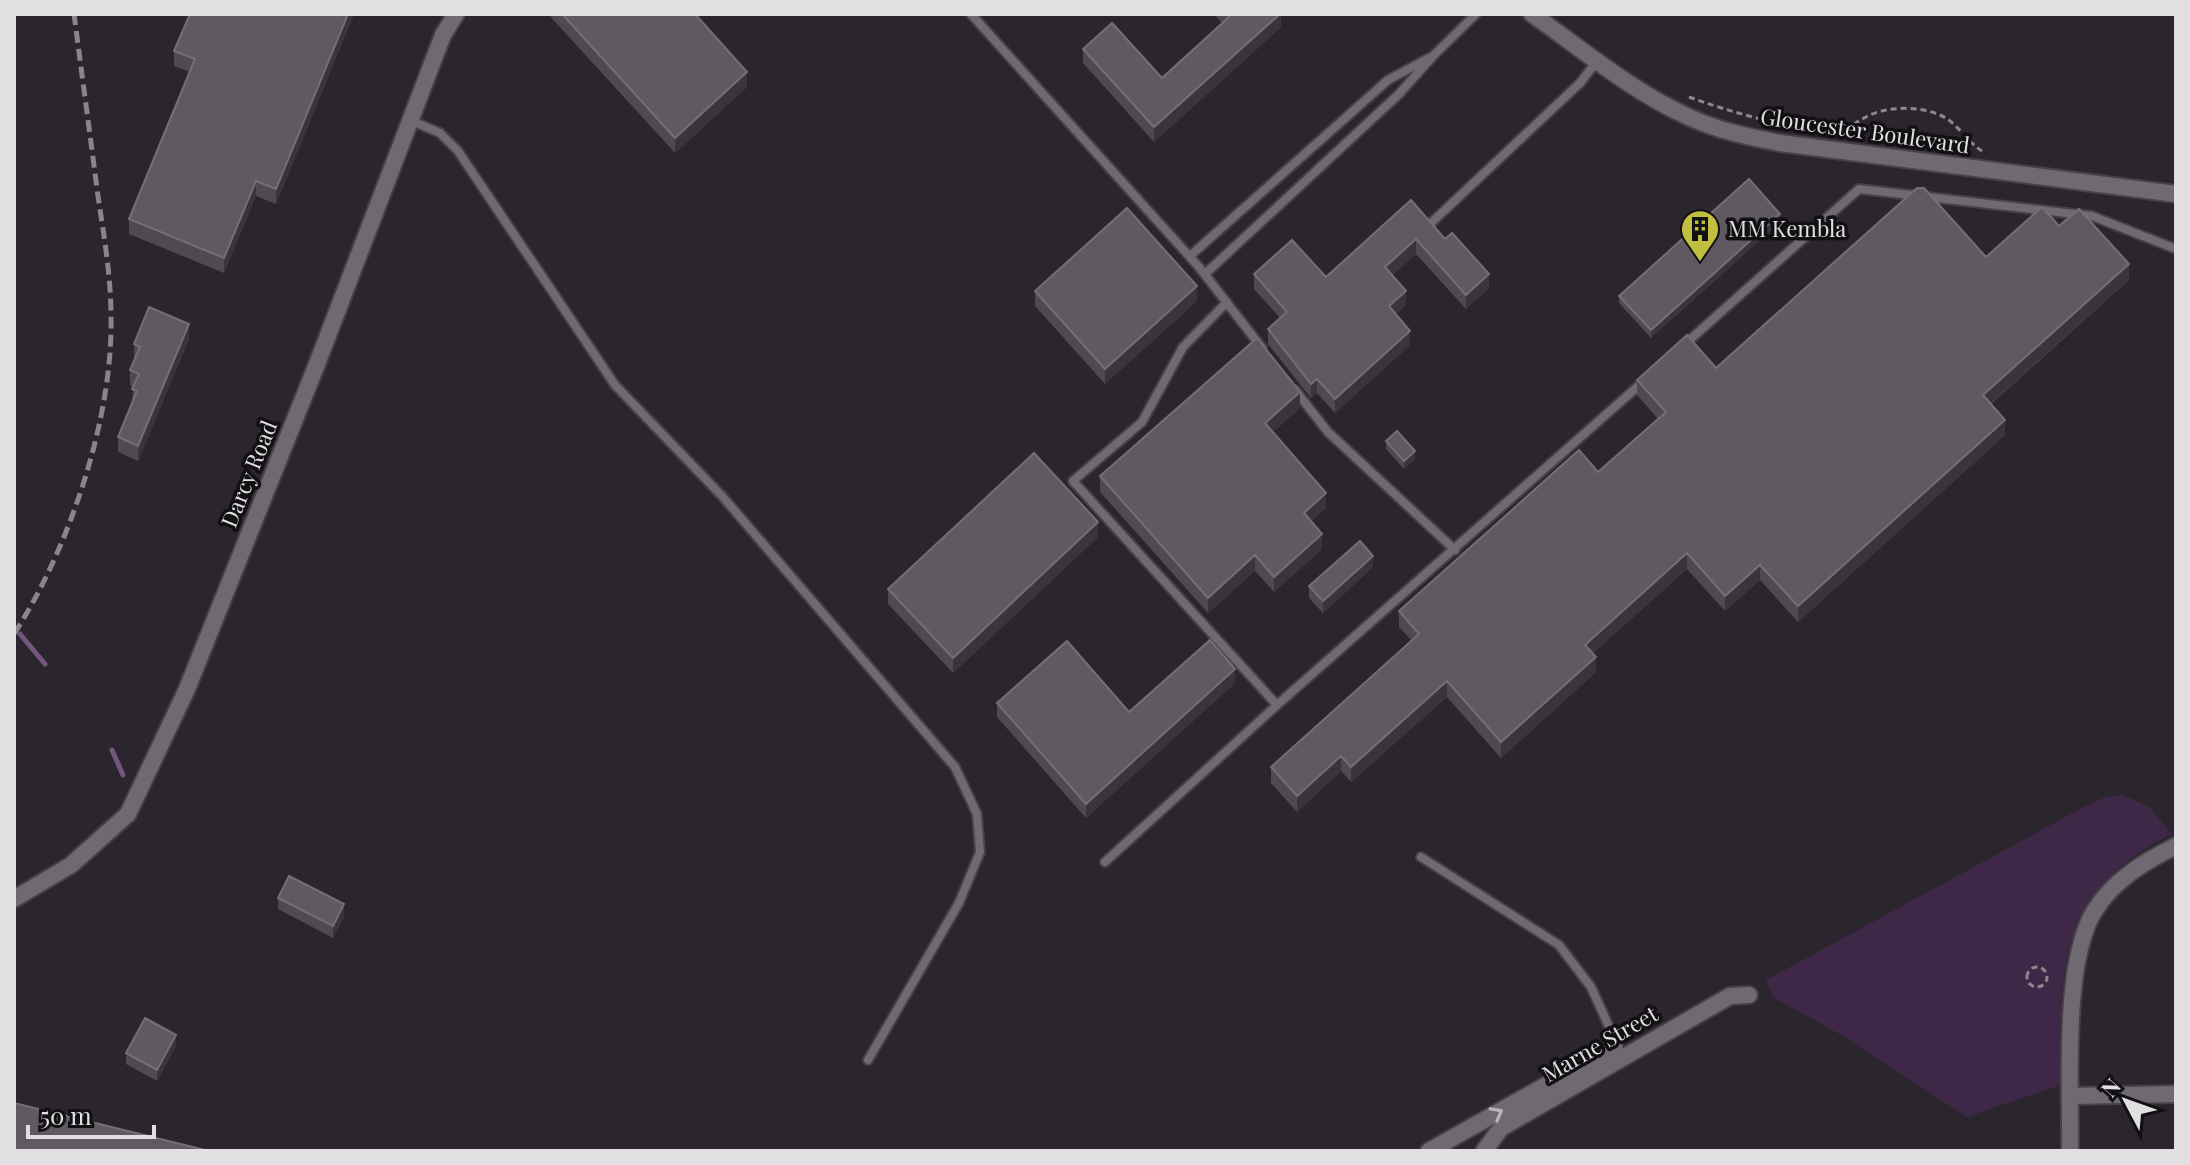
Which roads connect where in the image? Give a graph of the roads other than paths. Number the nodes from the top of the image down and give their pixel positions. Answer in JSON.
{"nodes":[{"id":1,"x":456,"y":14,"type":"edge"},
{"id":2,"x":971,"y":14,"type":"edge"},
{"id":3,"x":1476,"y":14,"type":"edge"},
{"id":4,"x":1532,"y":14,"type":"edge"},
{"id":5,"x":1433,"y":56,"type":"junction"},
{"id":6,"x":1597,"y":60,"type":"junction"},
{"id":7,"x":410,"y":120,"type":"junction"},
{"id":8,"x":2176,"y":194,"type":"edge"},
{"id":9,"x":1431,"y":223,"type":"edge"},
{"id":10,"x":2176,"y":249,"type":"edge"},
{"id":11,"x":1190,"y":256,"type":"junction"},
{"id":12,"x":1205,"y":274,"type":"junction"},
{"id":13,"x":1227,"y":302,"type":"junction"},
{"id":14,"x":1681,"y":348,"type":"edge"},
{"id":15,"x":1273,"y":361,"type":"edge"},
{"id":16,"x":1657,"y":369,"type":"edge"},
{"id":17,"x":1291,"y":385,"type":"edge"},
{"id":18,"x":1455,"y":550,"type":"junction"},
{"id":19,"x":1277,"y":705,"type":"junction"},
{"id":20,"x":2176,"y":846,"type":"edge"},
{"id":21,"x":1421,"y":857,"type":"dead end"},
{"id":22,"x":1105,"y":862,"type":"dead end"},
{"id":23,"x":14,"y":899,"type":"edge"},
{"id":24,"x":1749,"y":995,"type":"dead end"},
{"id":25,"x":1622,"y":1056,"type":"junction"},
{"id":26,"x":868,"y":1060,"type":"dead end"},
{"id":27,"x":2176,"y":1094,"type":"edge"},
{"id":28,"x":2071,"y":1096,"type":"junction"},
{"id":29,"x":1429,"y":1151,"type":"edge"},
{"id":30,"x":1484,"y":1151,"type":"edge"},
{"id":31,"x":2070,"y":1151,"type":"edge"}],
"edges":[{"from":1,"to":7,"type":"street","name":"Darcy Road"},
{"from":2,"to":11,"type":"lane"},
{"from":3,"to":5,"type":"lane"},
{"from":4,"to":6,"type":"street","name":"Gloucester Boulevard"},
{"from":5,"to":11,"type":"lane"},
{"from":5,"to":12,"type":"lane"},
{"from":6,"to":8,"type":"street","name":"Gloucester Boulevard"},
{"from":6,"to":9,"type":"lane"},
{"from":7,"to":23,"type":"street","name":"Darcy Road"},
{"from":7,"to":26,"type":"lane"},
{"from":10,"to":14,"type":"lane"},
{"from":11,"to":12,"type":"lane"},
{"from":12,"to":13,"type":"lane"},
{"from":13,"to":15,"type":"lane"},
{"from":13,"to":19,"type":"lane"},
{"from":16,"to":18,"type":"lane"},
{"from":17,"to":18,"type":"lane"},
{"from":18,"to":19,"type":"lane"},
{"from":19,"to":22,"type":"lane"},
{"from":20,"to":28,"type":"street"},
{"from":21,"to":25,"type":"lane"},
{"from":24,"to":25,"type":"street","name":"Marne Street"},
{"from":29,"to":25,"type":"street","one_way":true},
{"from":25,"to":30,"type":"street","name":"Marne Street"},
{"from":27,"to":28,"type":"street"},
{"from":28,"to":31,"type":"street"}]}
